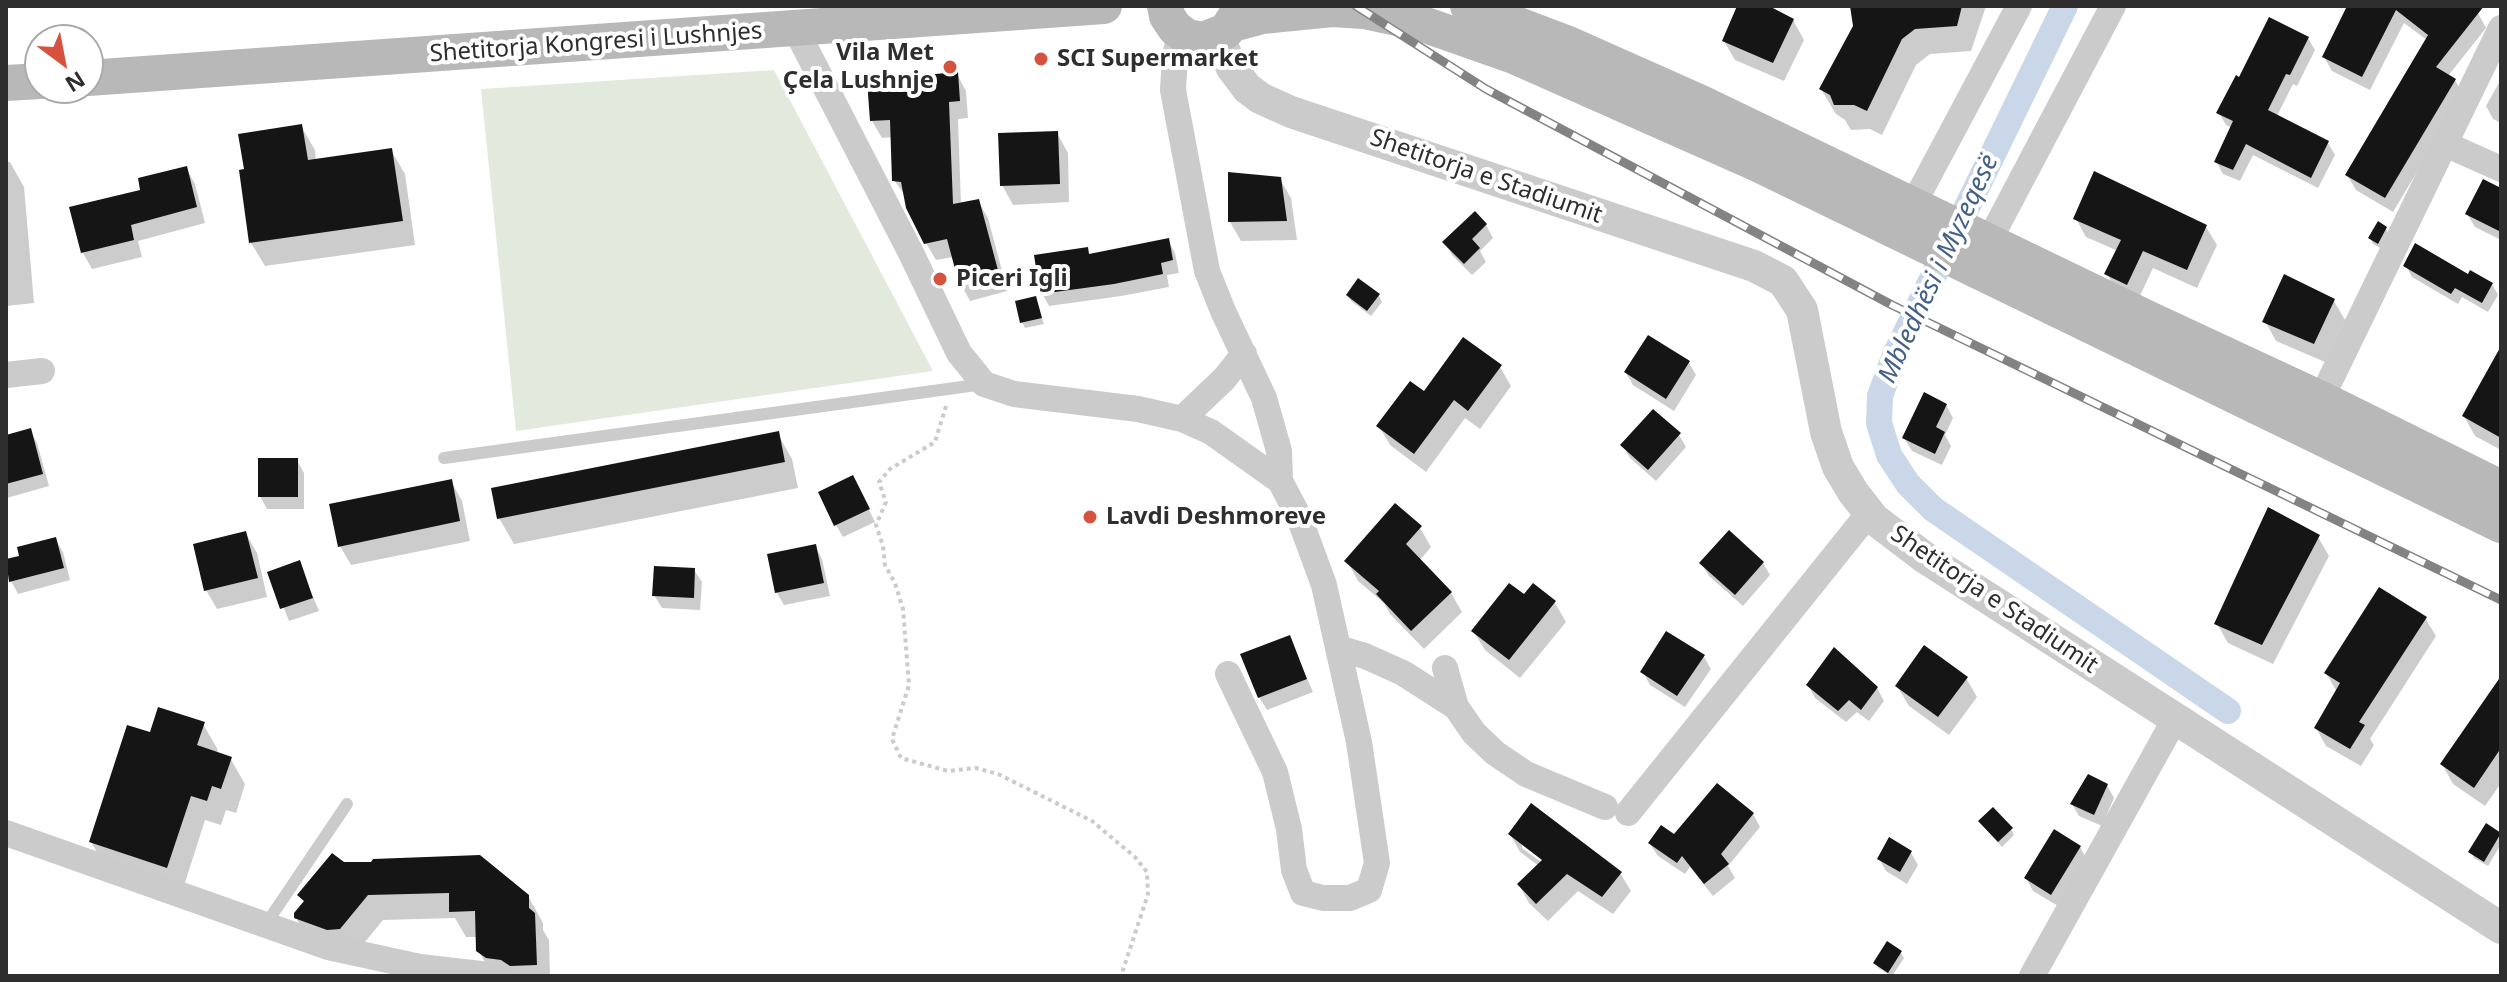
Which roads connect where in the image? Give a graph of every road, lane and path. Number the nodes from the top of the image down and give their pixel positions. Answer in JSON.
{"nodes":[{"id":1,"x":1104,"y":6,"type":"edge"},
{"id":2,"x":1468,"y":6,"type":"edge"},
{"id":3,"x":2019,"y":6,"type":"edge"},
{"id":4,"x":2113,"y":6,"type":"edge"},
{"id":5,"x":1365,"y":9,"type":"edge"},
{"id":6,"x":1172,"y":20,"type":"edge"},
{"id":7,"x":1229,"y":22,"type":"edge"},
{"id":8,"x":2501,"y":28,"type":"edge"},
{"id":9,"x":796,"y":30,"type":"junction"},
{"id":10,"x":104,"y":77,"type":"edge"},
{"id":11,"x":2445,"y":144,"type":"junction"},
{"id":12,"x":2501,"y":169,"type":"edge"},
{"id":13,"x":1917,"y":223,"type":"junction"},
{"id":14,"x":1973,"y":250,"type":"junction"},
{"id":15,"x":1244,"y":354,"type":"junction"},
{"id":16,"x":42,"y":371,"type":"dead end"},
{"id":17,"x":6,"y":375,"type":"edge"},
{"id":18,"x":984,"y":384,"type":"junction"},
{"id":19,"x":951,"y":388,"type":"junction"},
{"id":20,"x":2321,"y":399,"type":"junction"},
{"id":21,"x":1182,"y":419,"type":"junction"},
{"id":22,"x":444,"y":458,"type":"dead end"},
{"id":23,"x":1280,"y":481,"type":"junction"},
{"id":24,"x":2501,"y":488,"type":"edge"},
{"id":25,"x":1869,"y":513,"type":"junction"},
{"id":26,"x":2501,"y":525,"type":"edge"},
{"id":27,"x":1338,"y":648,"type":"junction"},
{"id":28,"x":1445,"y":668,"type":"dead end"},
{"id":29,"x":1228,"y":674,"type":"dead end"},
{"id":30,"x":1456,"y":707,"type":"junction"},
{"id":31,"x":2175,"y":719,"type":"junction"},
{"id":32,"x":347,"y":804,"type":"dead end"},
{"id":33,"x":6,"y":833,"type":"edge"},
{"id":34,"x":266,"y":924,"type":"junction"},
{"id":35,"x":2501,"y":928,"type":"edge"},
{"id":36,"x":498,"y":976,"type":"edge"},
{"id":37,"x":1121,"y":976,"type":"edge"},
{"id":38,"x":2032,"y":976,"type":"edge"}],
"edges":[{"from":1,"to":9,"type":"main road","name":"Shetitorja Kongresi i Lushnjes"},
{"from":2,"to":13,"type":"main road"},
{"from":3,"to":13,"type":"street"},
{"from":4,"to":14,"type":"street"},
{"from":5,"to":7,"type":"main road"},
{"from":5,"to":13,"type":"main road"},
{"from":6,"to":7,"type":"main road"},
{"from":6,"to":15,"type":"street"},
{"from":7,"to":25,"type":"street","name":"Shetitorja e Stadiumit"},
{"from":8,"to":11,"type":"street"},
{"from":9,"to":10,"type":"main road","name":"Shetitorja Kongresi i Lushnjes"},
{"from":9,"to":18,"type":"street"},
{"from":11,"to":12,"type":"street"},
{"from":11,"to":20,"type":"street"},
{"from":13,"to":14,"type":"main road"},
{"from":14,"to":20,"type":"main road"},
{"from":14,"to":26,"type":"main road"},
{"from":15,"to":21,"type":"street"},
{"from":15,"to":23,"type":"street"},
{"from":16,"to":17,"type":"street"},
{"from":18,"to":19,"type":"lane"},
{"from":18,"to":21,"type":"street"},
{"from":19,"to":22,"type":"lane"},
{"from":19,"to":37,"type":"path"},
{"from":20,"to":24,"type":"main road"},
{"from":21,"to":23,"type":"street"},
{"from":23,"to":27,"type":"street"},
{"from":25,"to":30,"type":"street"},
{"from":25,"to":31,"type":"street","name":"Shetitorja e Stadiumit"},
{"from":27,"to":29,"type":"street"},
{"from":27,"to":30,"type":"street"},
{"from":28,"to":30,"type":"street"},
{"from":31,"to":35,"type":"street","name":"Shetitorja e Stadiumit"},
{"from":31,"to":38,"type":"street"},
{"from":32,"to":34,"type":"lane"},
{"from":33,"to":34,"type":"street"},
{"from":34,"to":36,"type":"street"}]}
